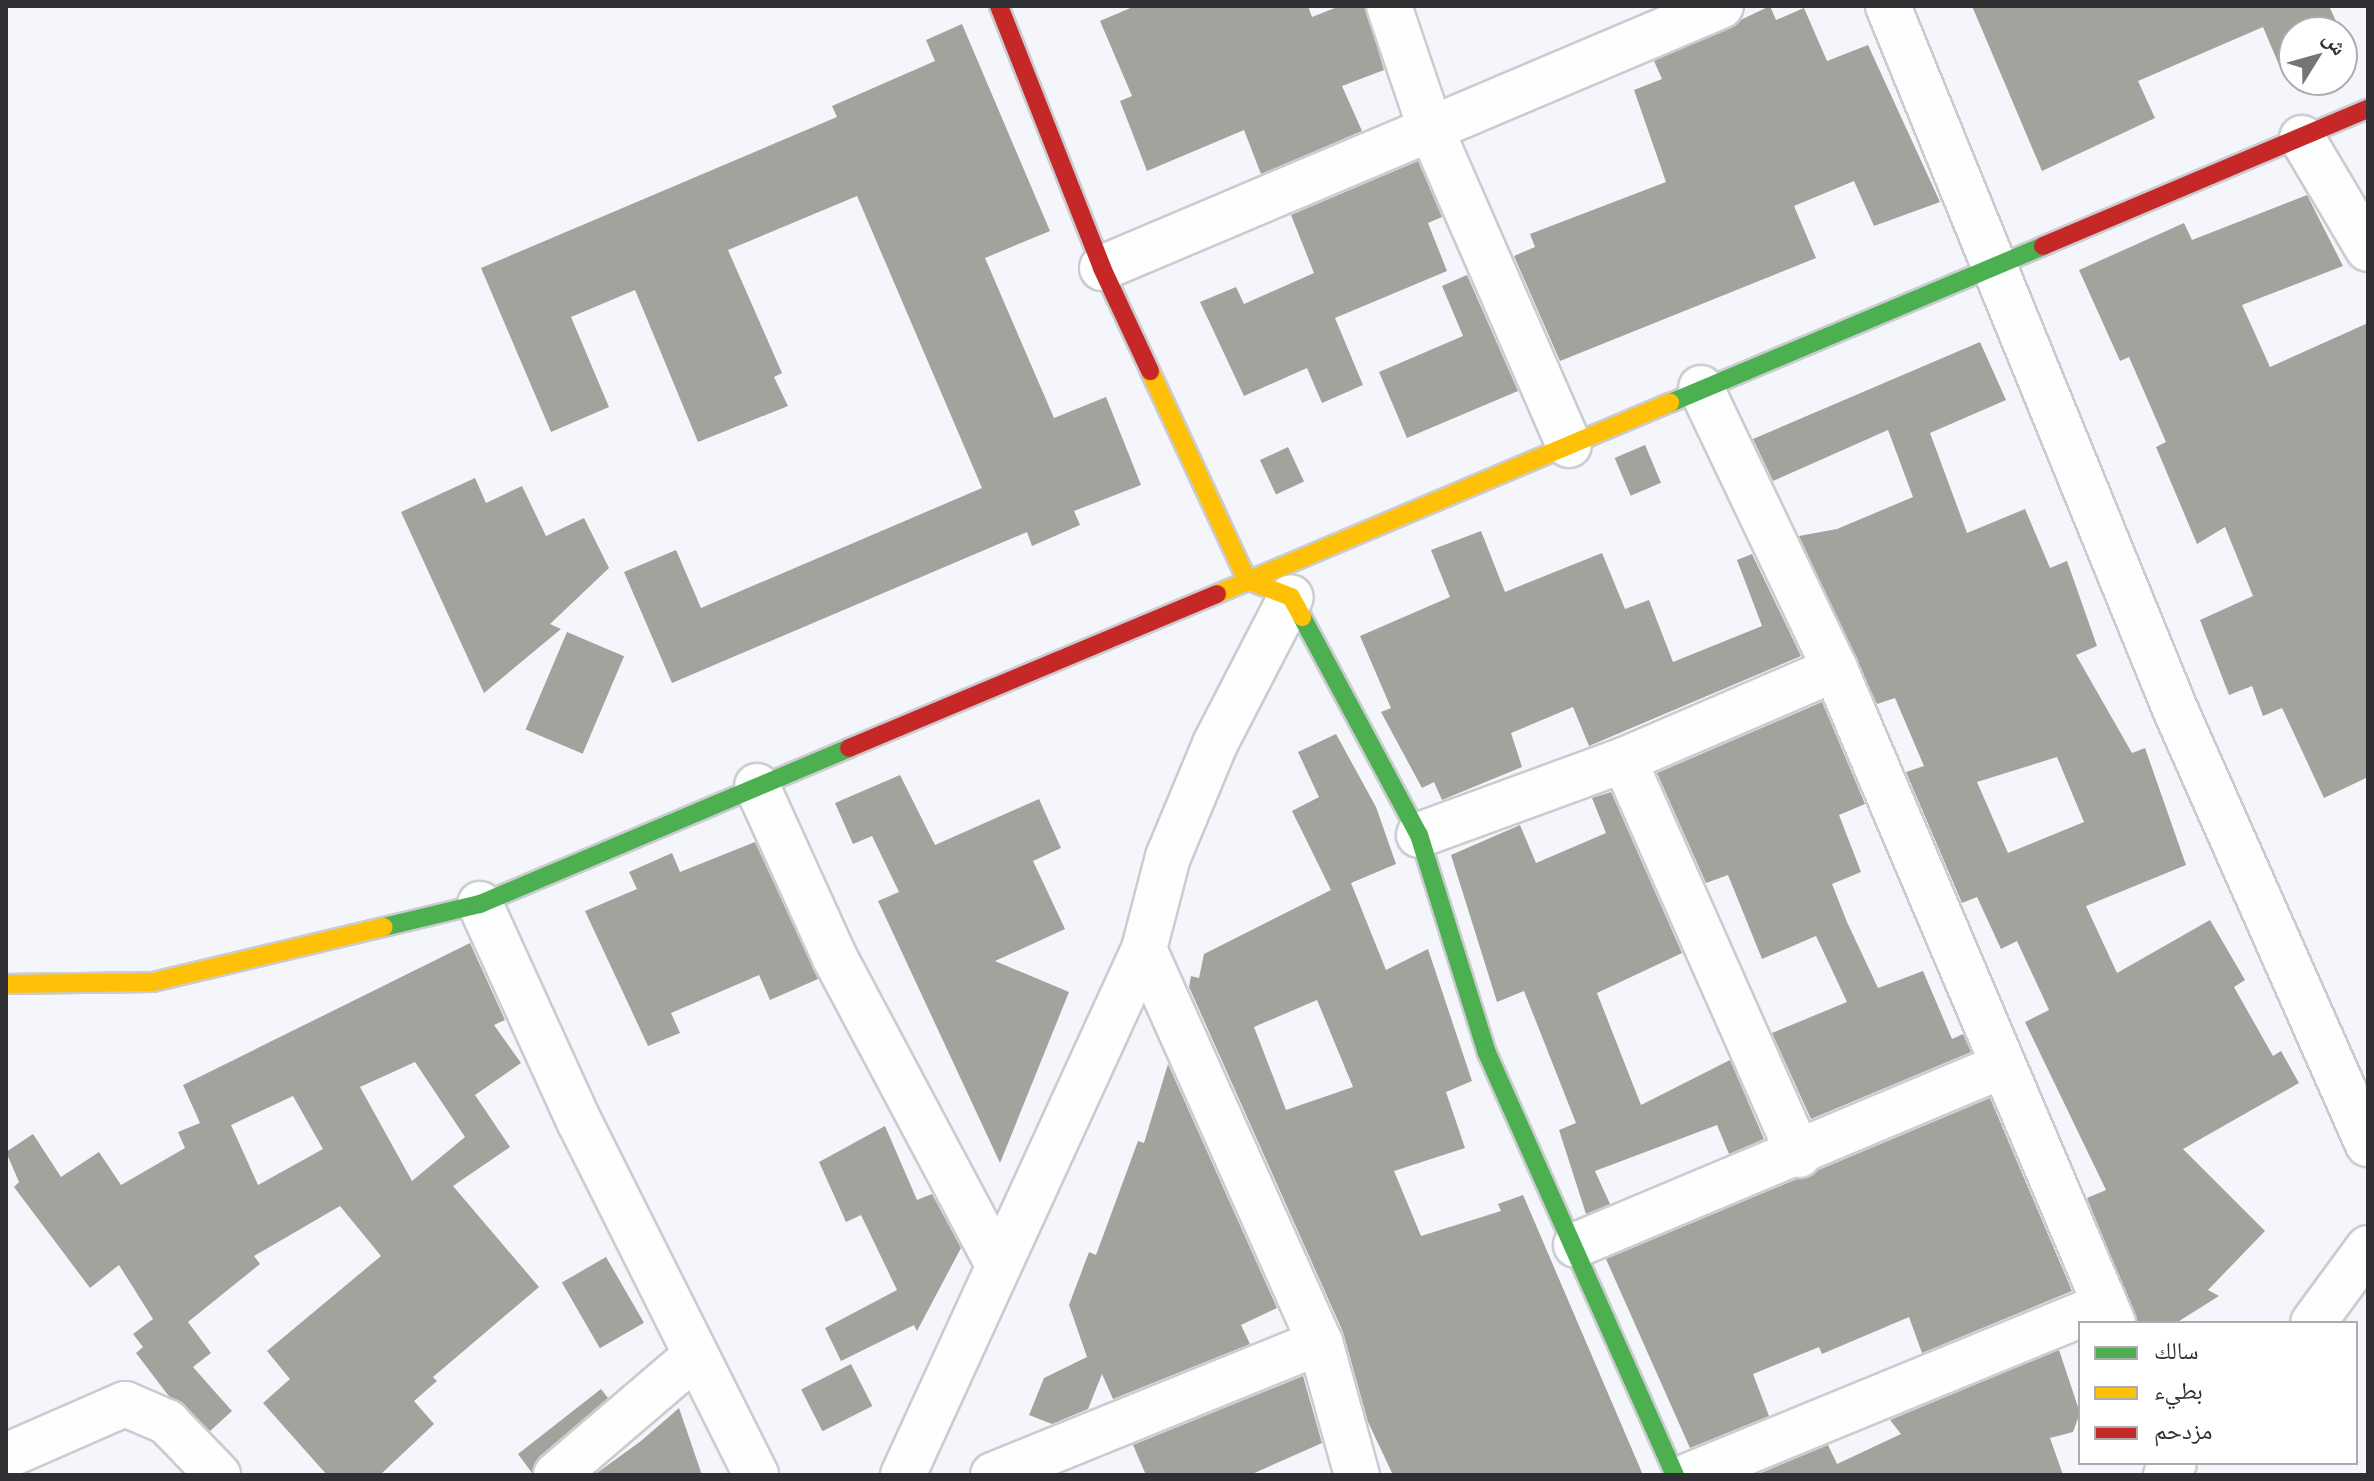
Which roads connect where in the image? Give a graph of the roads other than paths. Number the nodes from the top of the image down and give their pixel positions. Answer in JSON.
{"nodes":[{"id":1,"x":999,"y":6,"type":"edge"},
{"id":2,"x":1389,"y":6,"type":"edge"},
{"id":3,"x":1721,"y":6,"type":"edge"},
{"id":4,"x":1888,"y":6,"type":"edge"},
{"id":5,"x":2368,"y":109,"type":"edge"},
{"id":6,"x":1430,"y":127,"type":"junction"},
{"id":7,"x":2302,"y":138,"type":"junction"},
{"id":8,"x":2368,"y":249,"type":"edge"},
{"id":9,"x":1995,"y":265,"type":"junction"},
{"id":10,"x":1102,"y":268,"type":"junction"},
{"id":11,"x":1701,"y":388,"type":"junction"},
{"id":12,"x":1569,"y":445,"type":"junction"},
{"id":13,"x":1247,"y":580,"type":"junction"},
{"id":14,"x":1291,"y":597,"type":"junction"},
{"id":15,"x":1835,"y":669,"type":"junction"},
{"id":16,"x":1624,"y":760,"type":"junction"},
{"id":17,"x":757,"y":786,"type":"junction"},
{"id":18,"x":1419,"y":835,"type":"junction"},
{"id":19,"x":480,"y":904,"type":"junction"},
{"id":20,"x":1144,"y":949,"type":"junction"},
{"id":21,"x":6,"y":984,"type":"edge"},
{"id":22,"x":2002,"y":1066,"type":"junction"},
{"id":23,"x":2368,"y":1144,"type":"edge"},
{"id":24,"x":1799,"y":1155,"type":"junction"},
{"id":25,"x":1576,"y":1245,"type":"junction"},
{"id":26,"x":2368,"y":1248,"type":"edge"},
{"id":27,"x":998,"y":1264,"type":"junction"},
{"id":28,"x":2108,"y":1314,"type":"edge"},
{"id":29,"x":2314,"y":1321,"type":"edge"},
{"id":30,"x":2078,"y":1326,"type":"edge"},
{"id":31,"x":1320,"y":1342,"type":"junction"},
{"id":32,"x":693,"y":1358,"type":"junction"},
{"id":33,"x":6,"y":1456,"type":"edge"},
{"id":34,"x":6,"y":1462,"type":"edge"},
{"id":35,"x":11,"y":1475,"type":"edge"},
{"id":36,"x":218,"y":1475,"type":"edge"},
{"id":37,"x":556,"y":1475,"type":"edge"},
{"id":38,"x":756,"y":1475,"type":"edge"},
{"id":39,"x":903,"y":1475,"type":"edge"},
{"id":40,"x":993,"y":1475,"type":"edge"},
{"id":41,"x":1357,"y":1475,"type":"edge"},
{"id":42,"x":1675,"y":1475,"type":"edge"},
{"id":43,"x":1690,"y":1475,"type":"edge"}],
"edges":[{"from":1,"to":10,"type":"street"},
{"from":2,"to":6,"type":"street"},
{"from":3,"to":6,"type":"street"},
{"from":4,"to":9,"type":"street"},
{"from":5,"to":7,"type":"street"},
{"from":6,"to":10,"type":"street"},
{"from":6,"to":12,"type":"street"},
{"from":7,"to":8,"type":"street"},
{"from":7,"to":9,"type":"street"},
{"from":9,"to":11,"type":"street"},
{"from":9,"to":23,"type":"street"},
{"from":10,"to":13,"type":"street"},
{"from":11,"to":12,"type":"street"},
{"from":11,"to":15,"type":"street"},
{"from":12,"to":13,"type":"street"},
{"from":13,"to":14,"type":"street"},
{"from":13,"to":17,"type":"street"},
{"from":14,"to":18,"type":"street"},
{"from":14,"to":20,"type":"street"},
{"from":15,"to":16,"type":"street"},
{"from":15,"to":22,"type":"street"},
{"from":16,"to":18,"type":"street"},
{"from":16,"to":24,"type":"street"},
{"from":17,"to":19,"type":"street"},
{"from":17,"to":27,"type":"street"},
{"from":18,"to":25,"type":"street"},
{"from":19,"to":21,"type":"street"},
{"from":19,"to":32,"type":"street"},
{"from":20,"to":27,"type":"street"},
{"from":20,"to":31,"type":"street"},
{"from":22,"to":24,"type":"street"},
{"from":22,"to":28,"type":"street"},
{"from":24,"to":25,"type":"street"},
{"from":25,"to":42,"type":"street"},
{"from":26,"to":29,"type":"street"},
{"from":27,"to":39,"type":"street"},
{"from":30,"to":43,"type":"street"},
{"from":31,"to":40,"type":"street"},
{"from":31,"to":41,"type":"street"},
{"from":32,"to":37,"type":"street"},
{"from":32,"to":38,"type":"street"},
{"from":33,"to":36,"type":"street"},
{"from":34,"to":35,"type":"street"}]}
